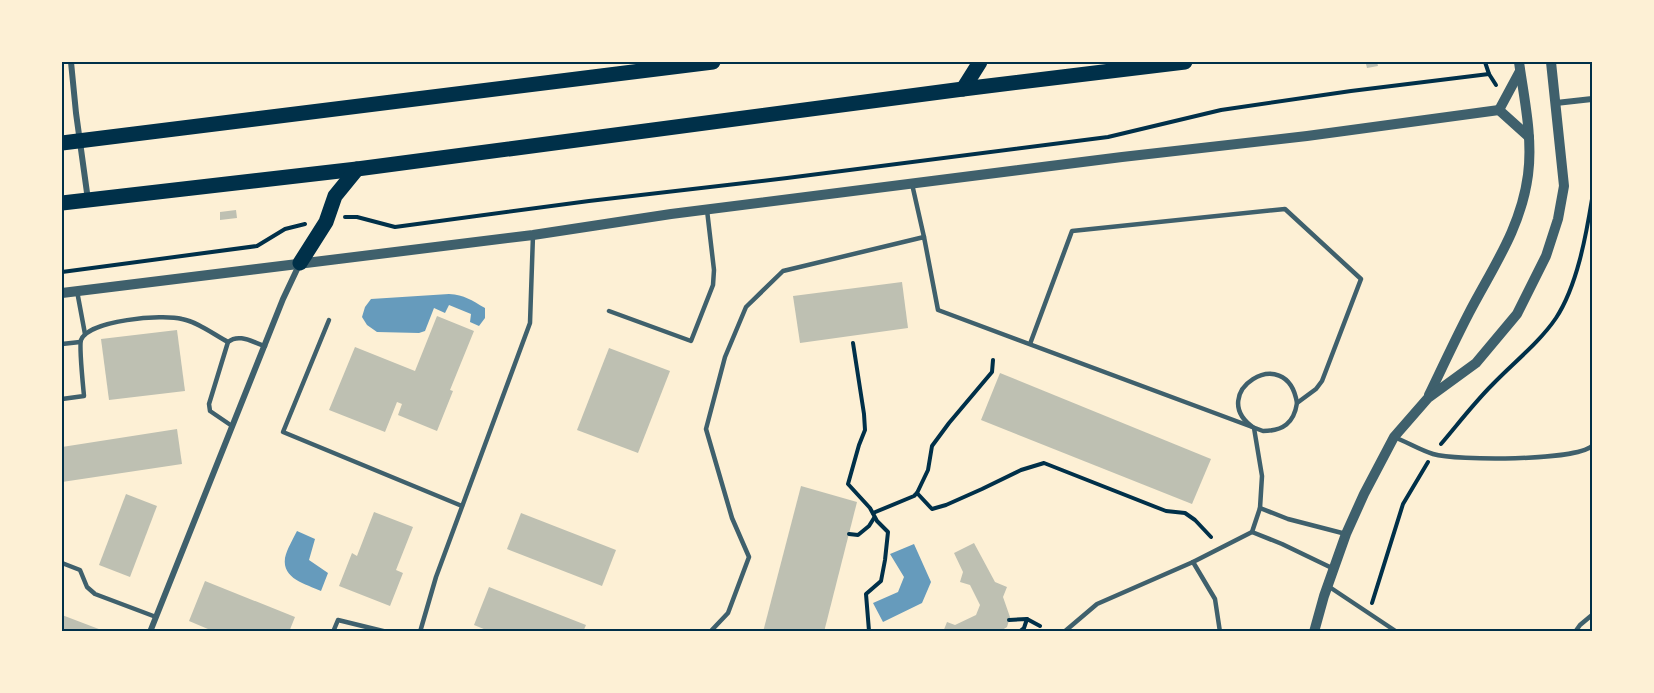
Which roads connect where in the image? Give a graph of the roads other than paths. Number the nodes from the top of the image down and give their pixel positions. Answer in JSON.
{"nodes":[{"id":1,"x":71,"y":62,"type":"edge"},
{"id":2,"x":713,"y":62,"type":"edge"},
{"id":3,"x":980,"y":62,"type":"edge"},
{"id":4,"x":1185,"y":62,"type":"edge"},
{"id":5,"x":1551,"y":62,"type":"edge"},
{"id":6,"x":633,"y":66,"type":"edge"},
{"id":7,"x":1520,"y":66,"type":"edge"},
{"id":8,"x":963,"y":89,"type":"junction"},
{"id":9,"x":1593,"y":99,"type":"edge"},
{"id":10,"x":1556,"y":103,"type":"junction"},
{"id":11,"x":1499,"y":110,"type":"junction"},
{"id":12,"x":1529,"y":137,"type":"junction"},
{"id":13,"x":80,"y":141,"type":"junction"},
{"id":14,"x":62,"y":143,"type":"edge"},
{"id":15,"x":357,"y":169,"type":"junction"},
{"id":16,"x":912,"y":184,"type":"junction"},
{"id":17,"x":88,"y":200,"type":"junction"},
{"id":18,"x":62,"y":203,"type":"edge"},
{"id":19,"x":707,"y":210,"type":"junction"},
{"id":20,"x":533,"y":235,"type":"junction"},
{"id":21,"x":924,"y":237,"type":"junction"},
{"id":22,"x":300,"y":263,"type":"junction"},
{"id":23,"x":77,"y":291,"type":"junction"},
{"id":24,"x":62,"y":293,"type":"edge"},
{"id":25,"x":609,"y":311,"type":"dead end"},
{"id":26,"x":329,"y":320,"type":"dead end"},
{"id":27,"x":85,"y":334,"type":"junction"},
{"id":28,"x":80,"y":342,"type":"junction"},
{"id":29,"x":228,"y":342,"type":"junction"},
{"id":30,"x":62,"y":344,"type":"edge"},
{"id":31,"x":1030,"y":344,"type":"junction"},
{"id":32,"x":265,"y":346,"type":"junction"},
{"id":33,"x":1428,"y":398,"type":"junction"},
{"id":34,"x":62,"y":399,"type":"edge"},
{"id":35,"x":1297,"y":403,"type":"junction"},
{"id":36,"x":232,"y":426,"type":"junction"},
{"id":37,"x":1254,"y":428,"type":"junction"},
{"id":38,"x":1394,"y":437,"type":"junction"},
{"id":39,"x":1593,"y":446,"type":"edge"},
{"id":40,"x":462,"y":506,"type":"junction"},
{"id":41,"x":1260,"y":508,"type":"junction"},
{"id":42,"x":1252,"y":532,"type":"junction"},
{"id":43,"x":1346,"y":534,"type":"junction"},
{"id":44,"x":1193,"y":562,"type":"junction"},
{"id":45,"x":62,"y":563,"type":"edge"},
{"id":46,"x":1334,"y":569,"type":"junction"},
{"id":47,"x":1328,"y":586,"type":"junction"},
{"id":48,"x":1593,"y":615,"type":"edge"},
{"id":49,"x":156,"y":617,"type":"junction"},
{"id":50,"x":150,"y":632,"type":"edge"},
{"id":51,"x":333,"y":632,"type":"edge"},
{"id":52,"x":387,"y":632,"type":"edge"},
{"id":53,"x":420,"y":632,"type":"edge"},
{"id":54,"x":710,"y":632,"type":"edge"},
{"id":55,"x":1064,"y":632,"type":"edge"},
{"id":56,"x":1220,"y":632,"type":"edge"},
{"id":57,"x":1314,"y":632,"type":"edge"},
{"id":58,"x":1397,"y":632,"type":"edge"},
{"id":59,"x":1575,"y":632,"type":"edge"}],
"edges":[{"from":1,"to":13,"type":"street"},
{"from":2,"to":6,"type":"main road"},
{"from":3,"to":8,"type":"main road"},
{"from":4,"to":8,"type":"main road"},
{"from":5,"to":10,"type":"street"},
{"from":6,"to":13,"type":"main road"},
{"from":7,"to":11,"type":"street"},
{"from":7,"to":12,"type":"street"},
{"from":8,"to":15,"type":"main road"},
{"from":9,"to":10,"type":"street"},
{"from":10,"to":33,"type":"street"},
{"from":11,"to":12,"type":"street"},
{"from":11,"to":16,"type":"street"},
{"from":12,"to":33,"type":"street"},
{"from":13,"to":14,"type":"main road"},
{"from":13,"to":17,"type":"street"},
{"from":15,"to":17,"type":"main road"},
{"from":15,"to":22,"type":"main road"},
{"from":16,"to":19,"type":"street"},
{"from":16,"to":21,"type":"lane"},
{"from":17,"to":18,"type":"main road"},
{"from":19,"to":20,"type":"street"},
{"from":19,"to":25,"type":"lane"},
{"from":20,"to":22,"type":"street"},
{"from":20,"to":40,"type":"lane"},
{"from":21,"to":31,"type":"lane"},
{"from":21,"to":54,"type":"lane"},
{"from":22,"to":23,"type":"street"},
{"from":22,"to":32,"type":"street"},
{"from":23,"to":24,"type":"street"},
{"from":23,"to":27,"type":"lane"},
{"from":26,"to":40,"type":"lane"},
{"from":27,"to":28,"type":"lane"},
{"from":27,"to":29,"type":"lane"},
{"from":28,"to":30,"type":"lane"},
{"from":28,"to":34,"type":"lane"},
{"from":29,"to":32,"type":"lane"},
{"from":29,"to":36,"type":"lane"},
{"from":31,"to":35,"type":"lane"},
{"from":31,"to":37,"type":"lane"},
{"from":32,"to":36,"type":"street"},
{"from":33,"to":38,"type":"street"},
{"from":35,"to":37,"type":"lane"},
{"from":35,"to":37,"type":"lane"},
{"from":36,"to":49,"type":"street"},
{"from":37,"to":41,"type":"lane"},
{"from":38,"to":39,"type":"lane"},
{"from":38,"to":43,"type":"street"},
{"from":40,"to":53,"type":"lane"},
{"from":41,"to":42,"type":"lane"},
{"from":41,"to":43,"type":"lane"},
{"from":42,"to":44,"type":"lane"},
{"from":42,"to":46,"type":"lane"},
{"from":43,"to":46,"type":"street"},
{"from":44,"to":55,"type":"lane"},
{"from":44,"to":56,"type":"lane"},
{"from":45,"to":49,"type":"lane"},
{"from":46,"to":47,"type":"street"},
{"from":47,"to":57,"type":"street"},
{"from":47,"to":58,"type":"lane"},
{"from":48,"to":59,"type":"lane"},
{"from":49,"to":50,"type":"street"},
{"from":51,"to":52,"type":"lane"}]}
